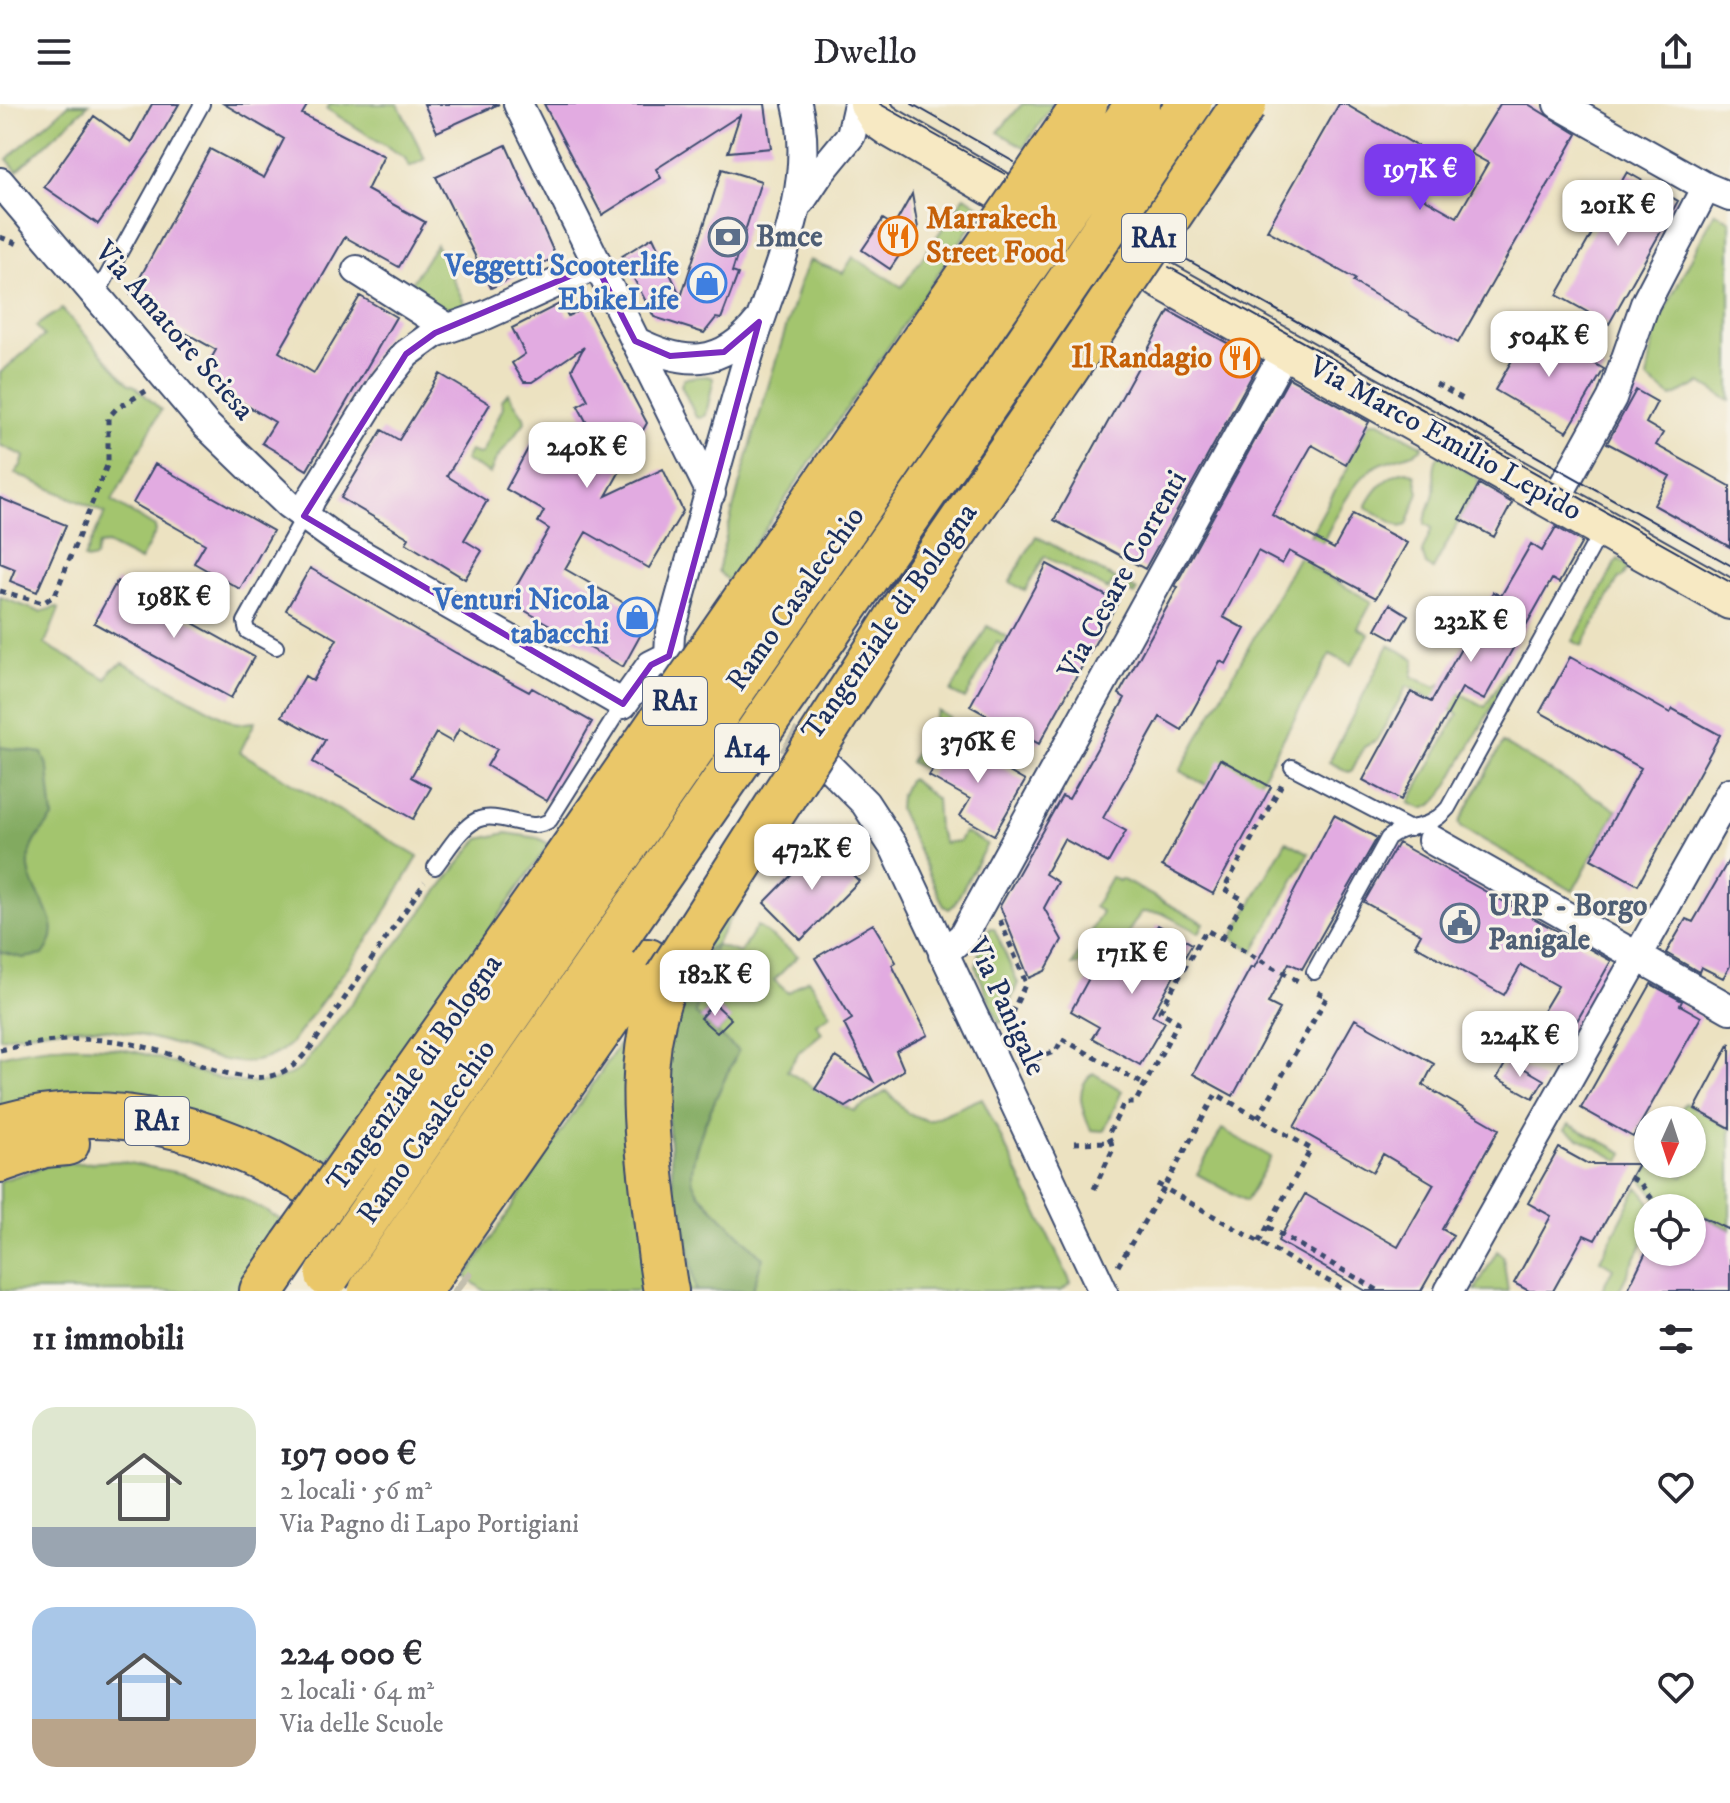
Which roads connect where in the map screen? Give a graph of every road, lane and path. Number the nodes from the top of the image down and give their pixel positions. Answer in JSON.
{"nodes":[{"id":1,"x":202,"y":104,"type":"edge"},
{"id":2,"x":518,"y":104,"type":"edge"},
{"id":3,"x":797,"y":104,"type":"edge"},
{"id":4,"x":858,"y":104,"type":"edge"},
{"id":5,"x":1085,"y":104,"type":"edge"},
{"id":6,"x":1138,"y":104,"type":"edge"},
{"id":7,"x":1189,"y":104,"type":"edge"},
{"id":8,"x":1244,"y":104,"type":"edge"},
{"id":9,"x":1558,"y":104,"type":"edge"},
{"id":10,"x":870,"y":122,"type":"edge"},
{"id":11,"x":0,"y":182,"type":"edge"},
{"id":12,"x":996,"y":189,"type":"dead end"},
{"id":13,"x":1718,"y":192,"type":"edge"},
{"id":14,"x":798,"y":205,"type":"junction"},
{"id":15,"x":596,"y":265,"type":"junction"},
{"id":16,"x":357,"y":270,"type":"dead end"},
{"id":17,"x":1160,"y":279,"type":"dead end"},
{"id":18,"x":97,"y":294,"type":"junction"},
{"id":19,"x":759,"y":322,"type":"junction"},
{"id":20,"x":448,"y":328,"type":"junction"},
{"id":21,"x":635,"y":341,"type":"junction"},
{"id":22,"x":1286,"y":349,"type":"junction"},
{"id":23,"x":1436,"y":384,"type":"dead end"},
{"id":24,"x":149,"y":389,"type":"dead end"},
{"id":25,"x":1465,"y":400,"type":"dead end"},
{"id":26,"x":711,"y":493,"type":"junction"},
{"id":27,"x":1555,"y":501,"type":"junction"},
{"id":28,"x":304,"y":516,"type":"junction"},
{"id":29,"x":1603,"y":528,"type":"junction"},
{"id":30,"x":0,"y":591,"type":"edge"},
{"id":31,"x":1730,"y":600,"type":"edge"},
{"id":32,"x":276,"y":647,"type":"dead end"},
{"id":33,"x":623,"y":704,"type":"junction"},
{"id":34,"x":828,"y":766,"type":"tunnel mouth"},
{"id":35,"x":1292,"y":767,"type":"joint"},
{"id":36,"x":1730,"y":792,"type":"edge"},
{"id":37,"x":1421,"y":835,"type":"junction"},
{"id":38,"x":435,"y":867,"type":"joint"},
{"id":39,"x":559,"y":904,"type":"junction"},
{"id":40,"x":995,"y":909,"type":"dead end"},
{"id":41,"x":1222,"y":938,"type":"junction"},
{"id":42,"x":943,"y":954,"type":"junction"},
{"id":43,"x":1638,"y":958,"type":"junction"},
{"id":44,"x":643,"y":959,"type":"junction"},
{"id":45,"x":1314,"y":972,"type":"dead end"},
{"id":46,"x":1730,"y":1009,"type":"edge"},
{"id":47,"x":1002,"y":1033,"type":"dead end"},
{"id":48,"x":0,"y":1050,"type":"edge"},
{"id":49,"x":1035,"y":1059,"type":"dead end"},
{"id":50,"x":1145,"y":1085,"type":"junction"},
{"id":51,"x":1258,"y":1118,"type":"junction"},
{"id":52,"x":0,"y":1127,"type":"edge"},
{"id":53,"x":1111,"y":1142,"type":"junction"},
{"id":54,"x":1074,"y":1143,"type":"dead end"},
{"id":55,"x":0,"y":1160,"type":"edge"},
{"id":56,"x":1631,"y":1178,"type":"dead end"},
{"id":57,"x":1157,"y":1184,"type":"dead end"},
{"id":58,"x":1164,"y":1188,"type":"junction"},
{"id":59,"x":1094,"y":1189,"type":"dead end"},
{"id":60,"x":1648,"y":1194,"type":"edge"},
{"id":61,"x":438,"y":1227,"type":"junction"},
{"id":62,"x":1268,"y":1227,"type":"junction"},
{"id":63,"x":1259,"y":1242,"type":"junction"},
{"id":64,"x":1107,"y":1281,"type":"edge"},
{"id":65,"x":322,"y":1283,"type":"edge"},
{"id":66,"x":262,"y":1291,"type":"edge"},
{"id":67,"x":371,"y":1291,"type":"edge"},
{"id":68,"x":419,"y":1291,"type":"edge"},
{"id":69,"x":666,"y":1291,"type":"edge"},
{"id":70,"x":1346,"y":1291,"type":"edge"},
{"id":71,"x":1379,"y":1291,"type":"edge"},
{"id":72,"x":1449,"y":1291,"type":"edge"}],
"edges":[{"from":1,"to":18,"type":"lane"},
{"from":2,"to":15,"type":"street"},
{"from":3,"to":14,"type":"street"},
{"from":4,"to":10,"type":"street"},
{"from":5,"to":39,"type":"highway","name":"Tangenziale di Bologna","number":"RA1","bridge":true},
{"from":6,"to":39,"type":"highway","name":"Ramo Casalecchio","number":"A14","bridge":true},
{"from":7,"to":44,"type":"highway","name":"Ramo Casalecchio","number":"A14","bridge":true},
{"from":8,"to":44,"type":"highway","name":"Tangenziale di Bologna","number":"RA1","bridge":true},
{"from":9,"to":13,"type":"street"},
{"from":10,"to":12,"type":"main road"},
{"from":10,"to":14,"type":"street"},
{"from":11,"to":18,"type":"street","name":"Via Amatore Sciesa"},
{"from":13,"to":27,"type":"street"},
{"from":14,"to":19,"type":"street"},
{"from":15,"to":20,"type":"street"},
{"from":15,"to":21,"type":"street"},
{"from":16,"to":20,"type":"street"},
{"from":17,"to":22,"type":"main road","name":"Via Marco Emilio Lepido"},
{"from":18,"to":28,"type":"street","name":"Via Amatore Sciesa"},
{"from":19,"to":21,"type":"street"},
{"from":19,"to":26,"type":"street"},
{"from":20,"to":28,"type":"street"},
{"from":21,"to":26,"type":"street"},
{"from":22,"to":27,"type":"main road","name":"Via Marco Emilio Lepido"},
{"from":22,"to":42,"type":"street","name":"Via Cesare Correnti"},
{"from":23,"to":25,"type":"path"},
{"from":24,"to":30,"type":"path"},
{"from":26,"to":33,"type":"street"},
{"from":27,"to":29,"type":"main road","name":"Via Marco Emilio Lepido"},
{"from":28,"to":32,"type":"lane"},
{"from":28,"to":33,"type":"street","name":"Via Amatore Sciesa"},
{"from":29,"to":31,"type":"main road","name":"Via Marco Emilio Lepido"},
{"from":29,"to":37,"type":"lane"},
{"from":33,"to":38,"type":"lane"},
{"from":34,"to":42,"type":"street","name":"Via Panigale"},
{"from":35,"to":37,"type":"lane"},
{"from":35,"to":41,"type":"path"},
{"from":36,"to":43,"type":"street"},
{"from":37,"to":43,"type":"street"},
{"from":37,"to":45,"type":"lane"},
{"from":38,"to":48,"type":"path"},
{"from":39,"to":65,"type":"highway","name":"Ramo Casalecchio","number":"A14","bridge":true},
{"from":39,"to":66,"type":"highway","name":"Tangenziale di Bologna","number":"RA1","bridge":true},
{"from":40,"to":47,"type":"path"},
{"from":41,"to":50,"type":"path"},
{"from":41,"to":51,"type":"path"},
{"from":42,"to":64,"type":"street","name":"Via Panigale"},
{"from":43,"to":46,"type":"street"},
{"from":43,"to":72,"type":"street"},
{"from":44,"to":61,"type":"highway","name":"Ramo Casalecchio","number":"A14"},
{"from":44,"to":69,"type":"highway","number":"RA1"},
{"from":49,"to":50,"type":"path"},
{"from":50,"to":53,"type":"path"},
{"from":51,"to":58,"type":"path"},
{"from":51,"to":62,"type":"path"},
{"from":52,"to":55,"type":"highway","number":"RA1"},
{"from":53,"to":54,"type":"path"},
{"from":53,"to":59,"type":"path"},
{"from":56,"to":60,"type":"path"},
{"from":57,"to":58,"type":"path"},
{"from":58,"to":63,"type":"path"},
{"from":58,"to":64,"type":"path"},
{"from":61,"to":67,"type":"highway","name":"Ramo Casalecchio","number":"A14","bridge":true},
{"from":61,"to":68,"type":"highway","bridge":true},
{"from":62,"to":63,"type":"path"},
{"from":62,"to":71,"type":"path"},
{"from":63,"to":70,"type":"path"}]}
